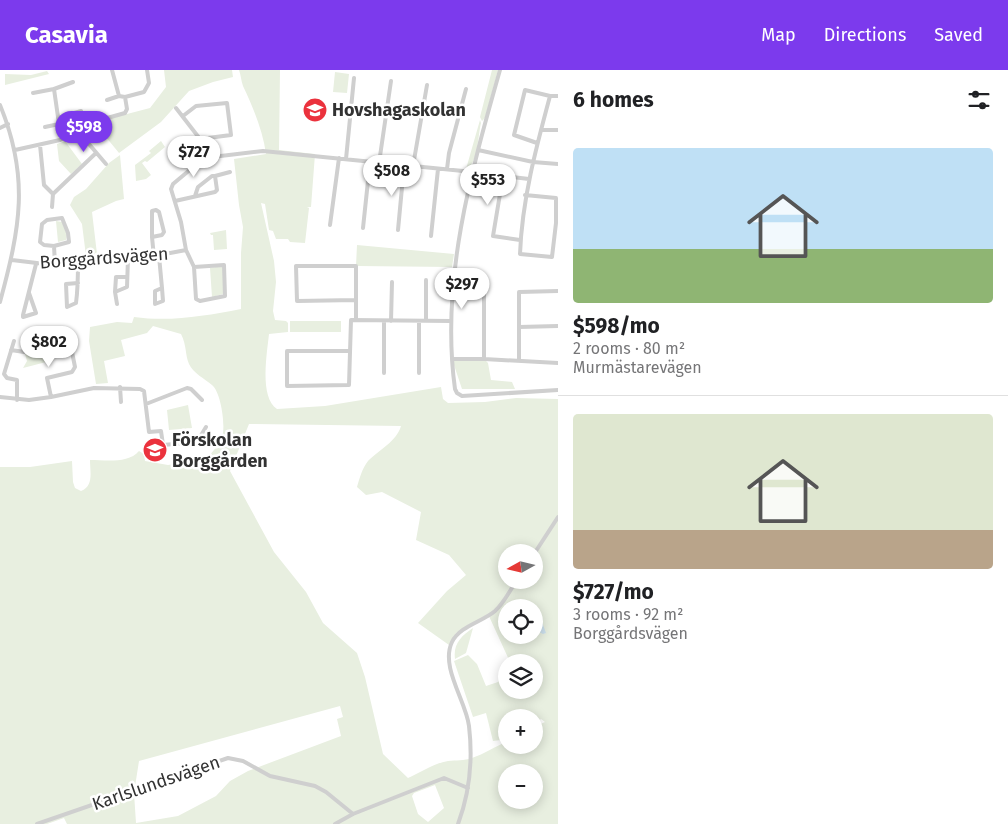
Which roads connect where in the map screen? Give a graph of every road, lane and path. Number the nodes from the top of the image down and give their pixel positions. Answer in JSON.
{"nodes":[{"id":1,"x":112,"y":70,"type":"edge"},
{"id":2,"x":147,"y":70,"type":"edge"},
{"id":3,"x":500,"y":70,"type":"edge"},
{"id":4,"x":354,"y":78,"type":"dead end"},
{"id":5,"x":390,"y":81,"type":"dead end"},
{"id":6,"x":73,"y":82,"type":"dead end"},
{"id":7,"x":427,"y":85,"type":"dead end"},
{"id":8,"x":54,"y":89,"type":"junction"},
{"id":9,"x":466,"y":89,"type":"dead end"},
{"id":10,"x":33,"y":93,"type":"dead end"},
{"id":11,"x":120,"y":96,"type":"junction"},
{"id":12,"x":550,"y":96,"type":"junction"},
{"id":13,"x":558,"y":96,"type":"edge"},
{"id":14,"x":125,"y":97,"type":"junction"},
{"id":15,"x":107,"y":100,"type":"dead end"},
{"id":16,"x":0,"y":104,"type":"edge"},
{"id":17,"x":176,"y":108,"type":"dead end"},
{"id":18,"x":81,"y":111,"type":"dead end"},
{"id":19,"x":183,"y":116,"type":"junction"},
{"id":20,"x":58,"y":118,"type":"junction"},
{"id":21,"x":8,"y":124,"type":"junction"},
{"id":22,"x":59,"y":124,"type":"junction"},
{"id":23,"x":45,"y":127,"type":"dead end"},
{"id":24,"x":0,"y":128,"type":"edge"},
{"id":25,"x":77,"y":130,"type":"junction"},
{"id":26,"x":541,"y":130,"type":"junction"},
{"id":27,"x":558,"y":130,"type":"edge"},
{"id":28,"x":66,"y":136,"type":"junction"},
{"id":29,"x":200,"y":139,"type":"junction"},
{"id":30,"x":537,"y":143,"type":"junction"},
{"id":31,"x":40,"y":145,"type":"junction"},
{"id":32,"x":15,"y":150,"type":"junction"},
{"id":33,"x":478,"y":150,"type":"junction"},
{"id":34,"x":96,"y":153,"type":"junction"},
{"id":35,"x":204,"y":158,"type":"junction"},
{"id":36,"x":339,"y":158,"type":"junction"},
{"id":37,"x":346,"y":159,"type":"junction"},
{"id":38,"x":370,"y":162,"type":"junction"},
{"id":39,"x":532,"y":162,"type":"junction"},
{"id":40,"x":379,"y":163,"type":"junction"},
{"id":41,"x":106,"y":164,"type":"dead end"},
{"id":42,"x":558,"y":164,"type":"edge"},
{"id":43,"x":404,"y":166,"type":"junction"},
{"id":44,"x":414,"y":166,"type":"junction"},
{"id":45,"x":438,"y":169,"type":"junction"},
{"id":46,"x":447,"y":169,"type":"junction"},
{"id":47,"x":230,"y":172,"type":"dead end"},
{"id":48,"x":473,"y":172,"type":"junction"},
{"id":49,"x":215,"y":176,"type":"junction"},
{"id":50,"x":529,"y":179,"type":"junction"},
{"id":51,"x":53,"y":194,"type":"junction"},
{"id":52,"x":195,"y":196,"type":"junction"},
{"id":53,"x":525,"y":196,"type":"junction"},
{"id":54,"x":175,"y":200,"type":"junction"},
{"id":55,"x":52,"y":207,"type":"dead end"},
{"id":56,"x":330,"y":225,"type":"dead end"},
{"id":57,"x":363,"y":228,"type":"dead end"},
{"id":58,"x":398,"y":230,"type":"dead end"},
{"id":59,"x":432,"y":236,"type":"dead end"},
{"id":60,"x":152,"y":237,"type":"junction"},
{"id":61,"x":520,"y":240,"type":"junction"},
{"id":62,"x":54,"y":246,"type":"junction"},
{"id":63,"x":186,"y":250,"type":"junction"},
{"id":64,"x":157,"y":256,"type":"junction"},
{"id":65,"x":128,"y":258,"type":"junction"},
{"id":66,"x":12,"y":260,"type":"junction"},
{"id":67,"x":78,"y":261,"type":"junction"},
{"id":68,"x":36,"y":264,"type":"junction"},
{"id":69,"x":55,"y":264,"type":"junction"},
{"id":70,"x":194,"y":267,"type":"junction"},
{"id":71,"x":127,"y":277,"type":"junction"},
{"id":72,"x":426,"y":280,"type":"dead end"},
{"id":73,"x":392,"y":282,"type":"dead end"},
{"id":74,"x":78,"y":283,"type":"junction"},
{"id":75,"x":2,"y":285,"type":"edge"},
{"id":76,"x":162,"y":288,"type":"junction"},
{"id":77,"x":484,"y":290,"type":"dead end"},
{"id":78,"x":558,"y":291,"type":"edge"},
{"id":79,"x":116,"y":292,"type":"junction"},
{"id":80,"x":29,"y":293,"type":"junction"},
{"id":81,"x":356,"y":300,"type":"junction"},
{"id":82,"x":0,"y":302,"type":"edge"},
{"id":83,"x":117,"y":304,"type":"dead end"},
{"id":84,"x":154,"y":304,"type":"junction"},
{"id":85,"x":152,"y":310,"type":"dead end"},
{"id":86,"x":356,"y":320,"type":"junction"},
{"id":87,"x":384,"y":321,"type":"junction"},
{"id":88,"x":391,"y":321,"type":"junction"},
{"id":89,"x":419,"y":321,"type":"junction"},
{"id":90,"x":426,"y":321,"type":"junction"},
{"id":91,"x":451,"y":321,"type":"junction"},
{"id":92,"x":558,"y":326,"type":"edge"},
{"id":93,"x":519,"y":327,"type":"junction"},
{"id":94,"x":14,"y":341,"type":"dead end"},
{"id":95,"x":50,"y":346,"type":"dead end"},
{"id":96,"x":36,"y":349,"type":"dead end"},
{"id":97,"x":12,"y":350,"type":"junction"},
{"id":98,"x":350,"y":351,"type":"junction"},
{"id":99,"x":452,"y":359,"type":"junction"},
{"id":100,"x":484,"y":359,"type":"junction"},
{"id":101,"x":520,"y":361,"type":"junction"},
{"id":102,"x":558,"y":363,"type":"edge"},
{"id":103,"x":384,"y":373,"type":"dead end"},
{"id":104,"x":419,"y":373,"type":"dead end"},
{"id":105,"x":120,"y":387,"type":"junction"},
{"id":106,"x":558,"y":390,"type":"edge"},
{"id":107,"x":0,"y":397,"type":"edge"},
{"id":108,"x":51,"y":397,"type":"junction"},
{"id":109,"x":17,"y":400,"type":"junction"},
{"id":110,"x":202,"y":400,"type":"dead end"},
{"id":111,"x":121,"y":402,"type":"dead end"},
{"id":112,"x":146,"y":404,"type":"junction"},
{"id":113,"x":206,"y":427,"type":"dead end"},
{"id":114,"x":163,"y":445,"type":"junction"},
{"id":115,"x":164,"y":455,"type":"dead end"},
{"id":116,"x":558,"y":517,"type":"edge"},
{"id":117,"x":540,"y":544,"type":"edge"},
{"id":118,"x":511,"y":589,"type":"edge"},
{"id":119,"x":467,"y":787,"type":"junction"},
{"id":120,"x":354,"y":814,"type":"junction"},
{"id":121,"x":37,"y":824,"type":"edge"},
{"id":122,"x":335,"y":824,"type":"edge"},
{"id":123,"x":458,"y":824,"type":"edge"}],
"edges":[{"from":1,"to":11,"type":"street"},
{"from":2,"to":14,"type":"street"},
{"from":3,"to":33,"type":"street"},
{"from":4,"to":37,"type":"street"},
{"from":5,"to":40,"type":"street"},
{"from":6,"to":8,"type":"street"},
{"from":7,"to":44,"type":"street"},
{"from":8,"to":10,"type":"street"},
{"from":8,"to":20,"type":"street"},
{"from":9,"to":46,"type":"street"},
{"from":11,"to":14,"type":"street"},
{"from":11,"to":15,"type":"street"},
{"from":12,"to":13,"type":"street"},
{"from":12,"to":26,"type":"street"},
{"from":12,"to":30,"type":"street"},
{"from":14,"to":25,"type":"street"},
{"from":16,"to":21,"type":"street"},
{"from":17,"to":19,"type":"street"},
{"from":18,"to":20,"type":"street"},
{"from":19,"to":29,"type":"street"},
{"from":19,"to":29,"type":"street"},
{"from":20,"to":22,"type":"street"},
{"from":21,"to":24,"type":"street"},
{"from":21,"to":32,"type":"street"},
{"from":22,"to":23,"type":"street"},
{"from":22,"to":28,"type":"street"},
{"from":25,"to":28,"type":"street"},
{"from":25,"to":34,"type":"street"},
{"from":26,"to":27,"type":"street"},
{"from":26,"to":30,"type":"street"},
{"from":28,"to":31,"type":"street"},
{"from":29,"to":35,"type":"street"},
{"from":30,"to":39,"type":"street"},
{"from":31,"to":32,"type":"street"},
{"from":31,"to":51,"type":"street"},
{"from":32,"to":66,"type":"street"},
{"from":33,"to":39,"type":"street"},
{"from":33,"to":48,"type":"street"},
{"from":34,"to":41,"type":"street"},
{"from":34,"to":51,"type":"street"},
{"from":35,"to":36,"type":"street"},
{"from":35,"to":54,"type":"street","name":"Borggårdsvägen"},
{"from":36,"to":37,"type":"street"},
{"from":36,"to":56,"type":"street"},
{"from":37,"to":38,"type":"street"},
{"from":38,"to":40,"type":"street"},
{"from":38,"to":57,"type":"street"},
{"from":39,"to":42,"type":"street"},
{"from":39,"to":50,"type":"street"},
{"from":40,"to":43,"type":"street"},
{"from":43,"to":44,"type":"street"},
{"from":43,"to":58,"type":"street"},
{"from":44,"to":45,"type":"street"},
{"from":45,"to":46,"type":"street"},
{"from":45,"to":59,"type":"street"},
{"from":46,"to":48,"type":"street"},
{"from":47,"to":49,"type":"street"},
{"from":48,"to":91,"type":"street"},
{"from":49,"to":52,"type":"street"},
{"from":49,"to":52,"type":"street"},
{"from":50,"to":53,"type":"street"},
{"from":50,"to":61,"type":"street"},
{"from":51,"to":55,"type":"street"},
{"from":52,"to":54,"type":"street"},
{"from":53,"to":61,"type":"street"},
{"from":53,"to":61,"type":"street"},
{"from":54,"to":63,"type":"street","name":"Borggårdsvägen"},
{"from":60,"to":60,"type":"street"},
{"from":60,"to":64,"type":"street"},
{"from":62,"to":62,"type":"street"},
{"from":62,"to":69,"type":"street"},
{"from":63,"to":64,"type":"street","name":"Borggårdsvägen"},
{"from":63,"to":70,"type":"street"},
{"from":64,"to":65,"type":"street","name":"Borggårdsvägen"},
{"from":64,"to":76,"type":"street"},
{"from":65,"to":67,"type":"street","name":"Borggårdsvägen"},
{"from":65,"to":71,"type":"street"},
{"from":66,"to":68,"type":"street","name":"Borggårdsvägen"},
{"from":66,"to":75,"type":"street"},
{"from":67,"to":69,"type":"street","name":"Borggårdsvägen"},
{"from":67,"to":74,"type":"street"},
{"from":68,"to":69,"type":"street","name":"Borggårdsvägen"},
{"from":68,"to":80,"type":"street"},
{"from":70,"to":70,"type":"street"},
{"from":71,"to":79,"type":"street"},
{"from":71,"to":79,"type":"street"},
{"from":72,"to":90,"type":"street"},
{"from":73,"to":88,"type":"street"},
{"from":74,"to":74,"type":"street"},
{"from":75,"to":82,"type":"street"},
{"from":76,"to":84,"type":"street"},
{"from":76,"to":84,"type":"street"},
{"from":77,"to":100,"type":"street"},
{"from":78,"to":93,"type":"street"},
{"from":79,"to":83,"type":"street"},
{"from":80,"to":80,"type":"street"},
{"from":81,"to":81,"type":"street"},
{"from":81,"to":86,"type":"street"},
{"from":84,"to":85,"type":"street"},
{"from":86,"to":87,"type":"street"},
{"from":86,"to":98,"type":"street"},
{"from":87,"to":88,"type":"street"},
{"from":87,"to":103,"type":"street"},
{"from":88,"to":89,"type":"street"},
{"from":89,"to":90,"type":"street"},
{"from":89,"to":104,"type":"street"},
{"from":90,"to":91,"type":"street"},
{"from":91,"to":99,"type":"street"},
{"from":92,"to":93,"type":"street"},
{"from":93,"to":101,"type":"street"},
{"from":94,"to":97,"type":"street"},
{"from":95,"to":108,"type":"street"},
{"from":96,"to":97,"type":"street"},
{"from":97,"to":109,"type":"street"},
{"from":98,"to":98,"type":"street"},
{"from":99,"to":100,"type":"street"},
{"from":99,"to":106,"type":"street"},
{"from":100,"to":101,"type":"street"},
{"from":101,"to":102,"type":"street"},
{"from":105,"to":108,"type":"street"},
{"from":105,"to":111,"type":"street"},
{"from":105,"to":112,"type":"street"},
{"from":107,"to":109,"type":"street"},
{"from":108,"to":109,"type":"street"},
{"from":110,"to":112,"type":"street"},
{"from":112,"to":114,"type":"street"},
{"from":113,"to":114,"type":"street"},
{"from":114,"to":115,"type":"street"},
{"from":116,"to":117,"type":"street"},
{"from":118,"to":119,"type":"street"},
{"from":119,"to":120,"type":"street"},
{"from":119,"to":123,"type":"street"},
{"from":120,"to":121,"type":"street","name":"Karlslundsvägen"},
{"from":120,"to":122,"type":"street"}]}
